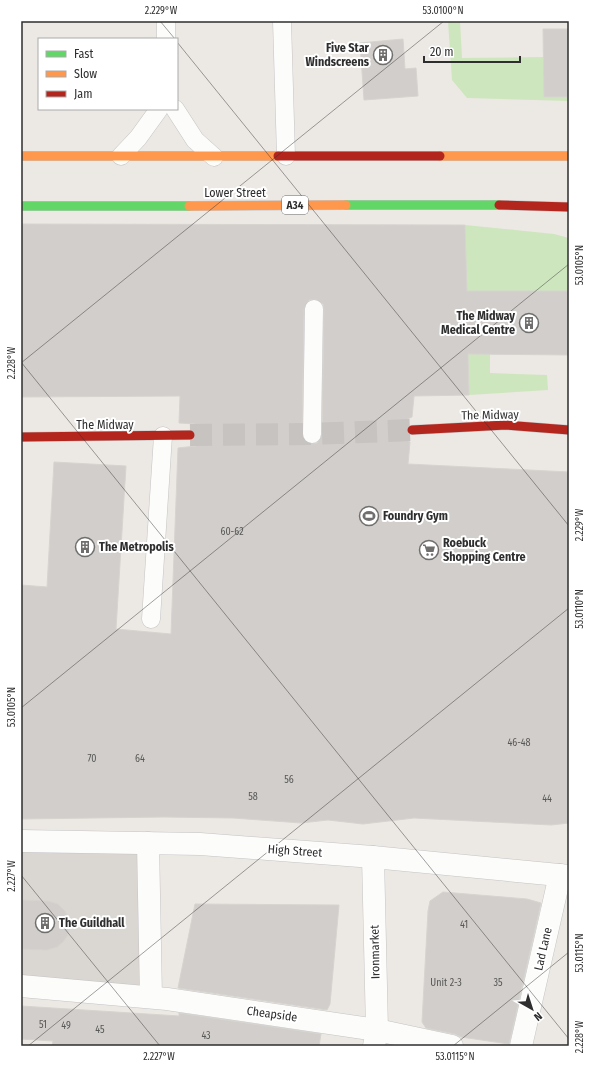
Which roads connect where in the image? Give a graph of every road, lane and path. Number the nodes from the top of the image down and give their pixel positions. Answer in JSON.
{"nodes":[{"id":1,"x":166,"y":21,"type":"edge"},
{"id":2,"x":282,"y":21,"type":"edge"},
{"id":3,"x":166,"y":38,"type":"edge"},
{"id":4,"x":158,"y":110,"type":"edge"},
{"id":5,"x":176,"y":110,"type":"edge"},
{"id":6,"x":21,"y":156,"type":"edge"},
{"id":7,"x":121,"y":156,"type":"junction"},
{"id":8,"x":286,"y":156,"type":"junction"},
{"id":9,"x":569,"y":156,"type":"edge"},
{"id":10,"x":214,"y":157,"type":"junction"},
{"id":11,"x":21,"y":206,"type":"edge"},
{"id":12,"x":569,"y":207,"type":"edge"},
{"id":13,"x":314,"y":309,"type":"dead end"},
{"id":14,"x":412,"y":430,"type":"tunnel mouth"},
{"id":15,"x":569,"y":430,"type":"edge"},
{"id":16,"x":312,"y":434,"type":"dead end"},
{"id":17,"x":190,"y":435,"type":"tunnel mouth"},
{"id":18,"x":163,"y":436,"type":"junction"},
{"id":19,"x":21,"y":437,"type":"edge"},
{"id":20,"x":151,"y":619,"type":"dead end"},
{"id":21,"x":21,"y":841,"type":"edge"},
{"id":22,"x":148,"y":843,"type":"junction"},
{"id":23,"x":373,"y":857,"type":"junction"},
{"id":24,"x":566,"y":873,"type":"edge"},
{"id":25,"x":21,"y":986,"type":"edge"},
{"id":26,"x":159,"y":998,"type":"junction"},
{"id":27,"x":376,"y":1038,"type":"edge"},
{"id":28,"x":452,"y":1046,"type":"edge"},
{"id":29,"x":521,"y":1046,"type":"edge"}],
"edges":[{"from":1,"to":3,"type":"lane"},
{"from":2,"to":8,"type":"lane"},
{"from":4,"to":7,"type":"lane"},
{"from":5,"to":10,"type":"lane"},
{"from":6,"to":7,"type":"main road"},
{"from":7,"to":10,"type":"main road"},
{"from":8,"to":9,"type":"main road"},
{"from":8,"to":10,"type":"main road"},
{"from":11,"to":12,"type":"main road","name":"Lower Street","number":"A34"},
{"from":13,"to":16,"type":"lane"},
{"from":14,"to":15,"type":"main road","name":"The Midway"},
{"from":17,"to":18,"type":"main road","name":"The Midway"},
{"from":18,"to":19,"type":"main road","name":"The Midway"},
{"from":18,"to":20,"type":"lane"},
{"from":21,"to":22,"type":"street","name":"High Street"},
{"from":22,"to":23,"type":"street","name":"High Street"},
{"from":22,"to":26,"type":"street"},
{"from":23,"to":24,"type":"street","name":"High Street"},
{"from":23,"to":27,"type":"street","name":"Ironmarket"},
{"from":24,"to":29,"type":"street","name":"Lad Lane"},
{"from":25,"to":26,"type":"street"},
{"from":26,"to":27,"type":"street","name":"Cheapside"},
{"from":27,"to":28,"type":"street"}]}
